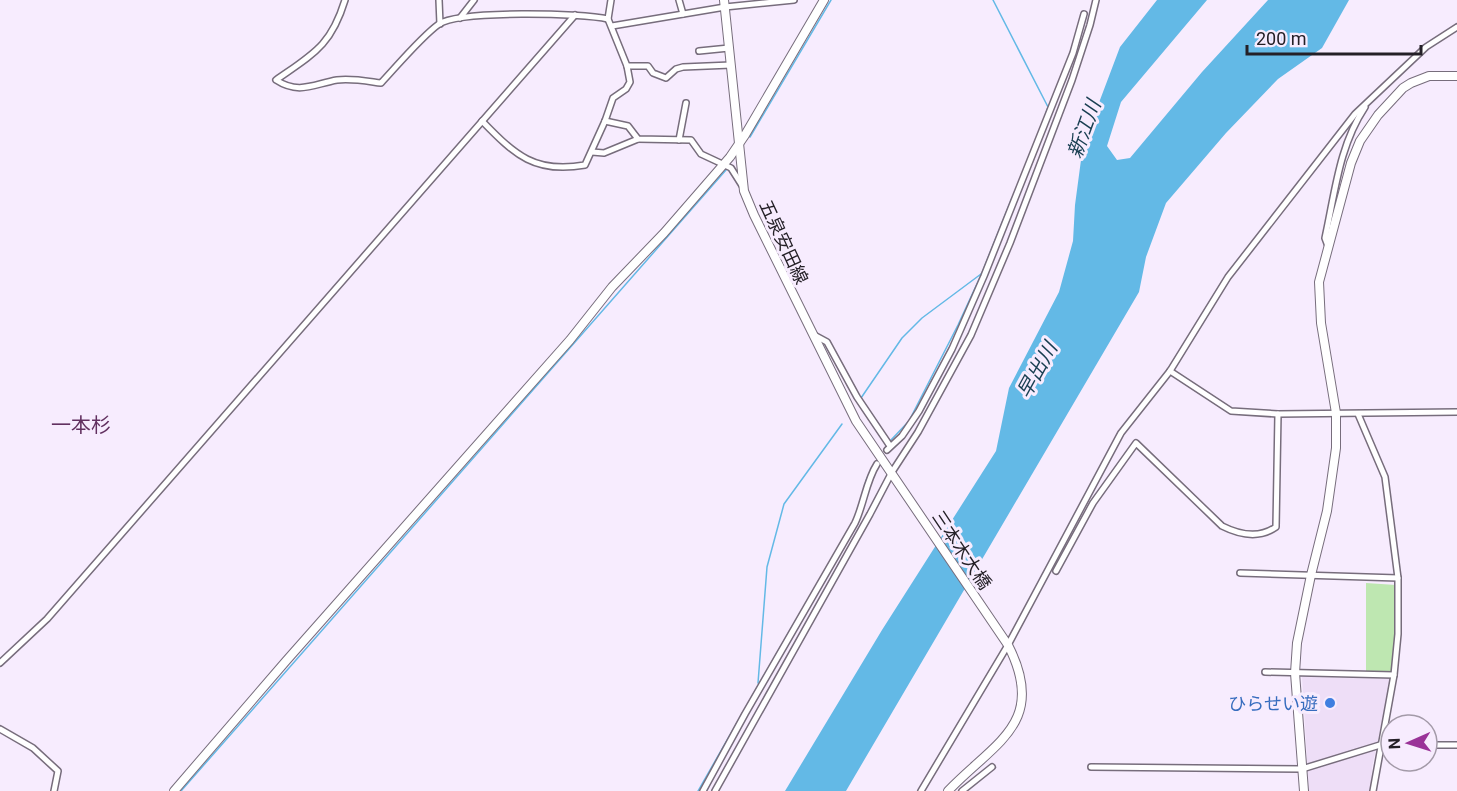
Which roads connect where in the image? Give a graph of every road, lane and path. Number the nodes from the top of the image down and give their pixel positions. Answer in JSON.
{"nodes":[{"id":1,"x":345,"y":0,"type":"edge"},
{"id":2,"x":439,"y":0,"type":"edge"},
{"id":3,"x":474,"y":0,"type":"edge"},
{"id":4,"x":611,"y":0,"type":"edge"},
{"id":5,"x":679,"y":0,"type":"edge"},
{"id":6,"x":794,"y":0,"type":"edge"},
{"id":7,"x":824,"y":0,"type":"edge"},
{"id":8,"x":1096,"y":0,"type":"edge"},
{"id":9,"x":724,"y":4,"type":"edge"},
{"id":10,"x":683,"y":14,"type":"junction"},
{"id":11,"x":1084,"y":14,"type":"dead end"},
{"id":12,"x":574,"y":15,"type":"junction"},
{"id":13,"x":460,"y":18,"type":"junction"},
{"id":14,"x":608,"y":19,"type":"junction"},
{"id":15,"x":440,"y":24,"type":"junction"},
{"id":16,"x":612,"y":26,"type":"junction"},
{"id":17,"x":1457,"y":27,"type":"edge"},
{"id":18,"x":729,"y":48,"type":"junction"},
{"id":19,"x":699,"y":51,"type":"dead end"},
{"id":20,"x":731,"y":65,"type":"junction"},
{"id":21,"x":627,"y":66,"type":"junction"},
{"id":22,"x":1457,"y":76,"type":"edge"},
{"id":23,"x":1372,"y":96,"type":"junction"},
{"id":24,"x":686,"y":103,"type":"dead end"},
{"id":25,"x":482,"y":121,"type":"junction"},
{"id":26,"x":605,"y":121,"type":"junction"},
{"id":27,"x":638,"y":139,"type":"junction"},
{"id":28,"x":679,"y":140,"type":"junction"},
{"id":29,"x":739,"y":145,"type":"junction"},
{"id":30,"x":592,"y":152,"type":"junction"},
{"id":31,"x":724,"y":164,"type":"junction"},
{"id":32,"x":744,"y":188,"type":"junction"},
{"id":33,"x":1328,"y":247,"type":"junction"},
{"id":34,"x":813,"y":334,"type":"junction"},
{"id":35,"x":1170,"y":371,"type":"junction"},
{"id":36,"x":1457,"y":412,"type":"edge"},
{"id":37,"x":1336,"y":413,"type":"junction"},
{"id":38,"x":1278,"y":414,"type":"junction"},
{"id":39,"x":1358,"y":414,"type":"junction"},
{"id":40,"x":876,"y":464,"type":"dead end"},
{"id":41,"x":893,"y":473,"type":"junction"},
{"id":42,"x":1056,"y":571,"type":"dead end"},
{"id":43,"x":1240,"y":573,"type":"dead end"},
{"id":44,"x":1311,"y":575,"type":"junction"},
{"id":45,"x":1398,"y":578,"type":"junction"},
{"id":46,"x":1007,"y":644,"type":"junction"},
{"id":47,"x":0,"y":663,"type":"edge"},
{"id":48,"x":1265,"y":672,"type":"dead end"},
{"id":49,"x":1296,"y":673,"type":"junction"},
{"id":50,"x":1394,"y":675,"type":"junction"},
{"id":51,"x":1386,"y":713,"type":"edge"},
{"id":52,"x":0,"y":729,"type":"edge"},
{"id":53,"x":1379,"y":745,"type":"edge"},
{"id":54,"x":1439,"y":745,"type":"edge"},
{"id":55,"x":1457,"y":745,"type":"edge"},
{"id":56,"x":1379,"y":752,"type":"edge"},
{"id":57,"x":992,"y":767,"type":"dead end"},
{"id":58,"x":1091,"y":767,"type":"dead end"},
{"id":59,"x":1302,"y":769,"type":"junction"},
{"id":60,"x":54,"y":791,"type":"edge"},
{"id":61,"x":174,"y":791,"type":"edge"},
{"id":62,"x":703,"y":791,"type":"edge"},
{"id":63,"x":715,"y":791,"type":"edge"},
{"id":64,"x":921,"y":791,"type":"edge"},
{"id":65,"x":948,"y":791,"type":"edge"},
{"id":66,"x":962,"y":791,"type":"edge"},
{"id":67,"x":1304,"y":791,"type":"edge"},
{"id":68,"x":1373,"y":791,"type":"edge"}],
"edges":[{"from":1,"to":15,"type":"street"},
{"from":2,"to":15,"type":"street"},
{"from":3,"to":13,"type":"street"},
{"from":4,"to":14,"type":"street"},
{"from":5,"to":10,"type":"street"},
{"from":6,"to":9,"type":"street"},
{"from":7,"to":29,"type":"street"},
{"from":8,"to":41,"type":"street"},
{"from":9,"to":10,"type":"street"},
{"from":9,"to":18,"type":"street","name":"五泉安田線"},
{"from":10,"to":16,"type":"street"},
{"from":11,"to":34,"type":"street"},
{"from":12,"to":13,"type":"street"},
{"from":12,"to":14,"type":"street"},
{"from":12,"to":25,"type":"street"},
{"from":13,"to":15,"type":"street"},
{"from":14,"to":16,"type":"street"},
{"from":16,"to":21,"type":"street"},
{"from":17,"to":23,"type":"street"},
{"from":18,"to":19,"type":"street"},
{"from":18,"to":20,"type":"street","name":"五泉安田線"},
{"from":20,"to":21,"type":"street"},
{"from":20,"to":29,"type":"street","name":"五泉安田線"},
{"from":21,"to":26,"type":"street"},
{"from":22,"to":33,"type":"street"},
{"from":23,"to":33,"type":"street"},
{"from":23,"to":35,"type":"street"},
{"from":24,"to":28,"type":"street"},
{"from":25,"to":30,"type":"street"},
{"from":25,"to":47,"type":"street"},
{"from":26,"to":27,"type":"street"},
{"from":26,"to":30,"type":"street"},
{"from":27,"to":28,"type":"street"},
{"from":27,"to":30,"type":"street"},
{"from":28,"to":31,"type":"street"},
{"from":29,"to":31,"type":"street"},
{"from":29,"to":32,"type":"street","name":"五泉安田線"},
{"from":31,"to":32,"type":"street"},
{"from":31,"to":61,"type":"street"},
{"from":32,"to":34,"type":"street","name":"五泉安田線"},
{"from":33,"to":37,"type":"street"},
{"from":34,"to":41,"type":"street","name":"五泉安田線"},
{"from":35,"to":38,"type":"street"},
{"from":35,"to":46,"type":"street"},
{"from":36,"to":39,"type":"street"},
{"from":37,"to":38,"type":"street"},
{"from":37,"to":39,"type":"street"},
{"from":37,"to":44,"type":"street"},
{"from":38,"to":42,"type":"street"},
{"from":39,"to":45,"type":"street"},
{"from":40,"to":62,"type":"street"},
{"from":41,"to":46,"type":"street","name":"三本木大橋"},
{"from":41,"to":63,"type":"street"},
{"from":43,"to":44,"type":"street"},
{"from":44,"to":45,"type":"street"},
{"from":44,"to":49,"type":"street"},
{"from":45,"to":50,"type":"street"},
{"from":46,"to":64,"type":"street"},
{"from":46,"to":65,"type":"street"},
{"from":48,"to":49,"type":"street"},
{"from":49,"to":50,"type":"street"},
{"from":49,"to":59,"type":"street"},
{"from":50,"to":51,"type":"street"},
{"from":52,"to":60,"type":"street"},
{"from":53,"to":59,"type":"street"},
{"from":54,"to":55,"type":"street"},
{"from":56,"to":68,"type":"street"},
{"from":57,"to":66,"type":"street"},
{"from":58,"to":59,"type":"street"},
{"from":59,"to":67,"type":"street"}]}
